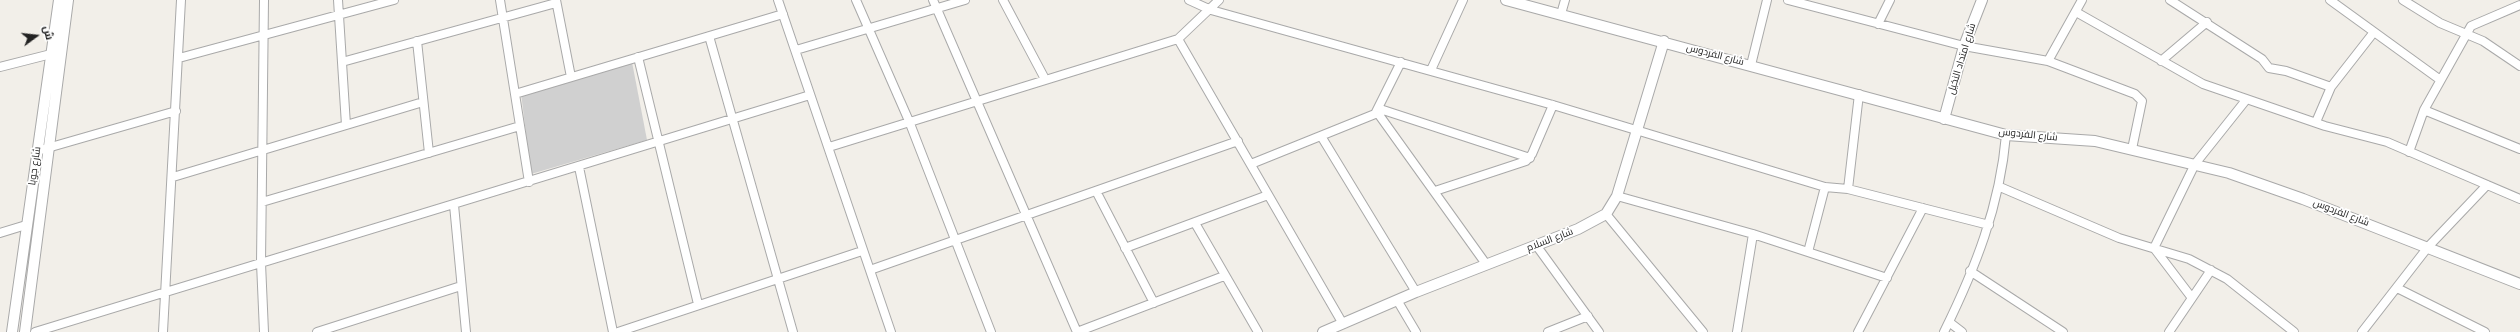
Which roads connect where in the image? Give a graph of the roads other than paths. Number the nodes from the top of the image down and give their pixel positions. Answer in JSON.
{"nodes":[{"id":1,"x":59,"y":0,"type":"edge"},
{"id":2,"x":68,"y":0,"type":"edge"},
{"id":3,"x":181,"y":0,"type":"edge"},
{"id":4,"x":264,"y":0,"type":"edge"},
{"id":5,"x":338,"y":0,"type":"edge"},
{"id":6,"x":394,"y":0,"type":"edge"},
{"id":7,"x":500,"y":0,"type":"edge"},
{"id":8,"x":778,"y":0,"type":"edge"},
{"id":9,"x":856,"y":0,"type":"edge"},
{"id":10,"x":933,"y":0,"type":"edge"},
{"id":11,"x":964,"y":0,"type":"edge"},
{"id":12,"x":1003,"y":0,"type":"edge"},
{"id":13,"x":1189,"y":0,"type":"edge"},
{"id":14,"x":1219,"y":0,"type":"edge"},
{"id":15,"x":1463,"y":0,"type":"edge"},
{"id":16,"x":1506,"y":0,"type":"edge"},
{"id":17,"x":1565,"y":0,"type":"edge"},
{"id":18,"x":1767,"y":0,"type":"edge"},
{"id":19,"x":1788,"y":0,"type":"edge"},
{"id":20,"x":1890,"y":0,"type":"edge"},
{"id":21,"x":1982,"y":0,"type":"edge"},
{"id":22,"x":2082,"y":0,"type":"edge"},
{"id":23,"x":2170,"y":0,"type":"edge"},
{"id":24,"x":2330,"y":0,"type":"edge"},
{"id":25,"x":2403,"y":0,"type":"edge"},
{"id":26,"x":556,"y":1,"type":"edge"},
{"id":27,"x":2519,"y":7,"type":"edge"},
{"id":28,"x":936,"y":8,"type":"junction"},
{"id":29,"x":1211,"y":10,"type":"junction"},
{"id":30,"x":2076,"y":12,"type":"junction"},
{"id":31,"x":783,"y":14,"type":"junction"},
{"id":32,"x":1560,"y":14,"type":"junction"},
{"id":33,"x":339,"y":15,"type":"junction"},
{"id":34,"x":502,"y":18,"type":"junction"},
{"id":35,"x":2207,"y":22,"type":"junction"},
{"id":36,"x":1878,"y":24,"type":"junction"},
{"id":37,"x":867,"y":29,"type":"junction"},
{"id":38,"x":2374,"y":32,"type":"junction"},
{"id":39,"x":2466,"y":33,"type":"junction"},
{"id":40,"x":263,"y":36,"type":"junction"},
{"id":41,"x":709,"y":36,"type":"junction"},
{"id":42,"x":1178,"y":39,"type":"junction"},
{"id":43,"x":1664,"y":41,"type":"junction"},
{"id":44,"x":417,"y":42,"type":"junction"},
{"id":45,"x":1964,"y":46,"type":"junction"},
{"id":46,"x":796,"y":50,"type":"junction"},
{"id":47,"x":55,"y":53,"type":"junction"},
{"id":48,"x":179,"y":58,"type":"junction"},
{"id":49,"x":638,"y":58,"type":"junction"},
{"id":50,"x":2048,"y":61,"type":"junction"},
{"id":51,"x":2161,"y":61,"type":"junction"},
{"id":52,"x":342,"y":62,"type":"junction"},
{"id":53,"x":1401,"y":62,"type":"junction"},
{"id":54,"x":1751,"y":65,"type":"junction"},
{"id":55,"x":2520,"y":66,"type":"edge"},
{"id":56,"x":0,"y":67,"type":"edge"},
{"id":57,"x":1431,"y":70,"type":"junction"},
{"id":58,"x":571,"y":77,"type":"junction"},
{"id":59,"x":1045,"y":79,"type":"junction"},
{"id":60,"x":2439,"y":79,"type":"junction"},
{"id":61,"x":2331,"y":87,"type":"junction"},
{"id":62,"x":515,"y":94,"type":"junction"},
{"id":63,"x":1859,"y":94,"type":"junction"},
{"id":64,"x":810,"y":95,"type":"junction"},
{"id":65,"x":978,"y":100,"type":"junction"},
{"id":66,"x":2246,"y":100,"type":"junction"},
{"id":67,"x":424,"y":102,"type":"junction"},
{"id":68,"x":1553,"y":105,"type":"junction"},
{"id":69,"x":2424,"y":110,"type":"junction"},
{"id":70,"x":176,"y":111,"type":"junction"},
{"id":71,"x":1378,"y":111,"type":"junction"},
{"id":72,"x":1944,"y":119,"type":"junction"},
{"id":73,"x":733,"y":120,"type":"junction"},
{"id":74,"x":909,"y":121,"type":"junction"},
{"id":75,"x":2316,"y":122,"type":"junction"},
{"id":76,"x":346,"y":125,"type":"junction"},
{"id":77,"x":520,"y":126,"type":"junction"},
{"id":78,"x":1637,"y":130,"type":"junction"},
{"id":79,"x":2006,"y":135,"type":"junction"},
{"id":80,"x":1321,"y":136,"type":"junction"},
{"id":81,"x":1238,"y":141,"type":"junction"},
{"id":82,"x":657,"y":143,"type":"junction"},
{"id":83,"x":829,"y":147,"type":"junction"},
{"id":84,"x":48,"y":148,"type":"junction"},
{"id":85,"x":2132,"y":149,"type":"junction"},
{"id":86,"x":2520,"y":149,"type":"edge"},
{"id":87,"x":264,"y":150,"type":"junction"},
{"id":88,"x":37,"y":151,"type":"junction"},
{"id":89,"x":2408,"y":152,"type":"junction"},
{"id":90,"x":429,"y":153,"type":"junction"},
{"id":91,"x":1530,"y":158,"type":"junction"},
{"id":92,"x":1251,"y":164,"type":"junction"},
{"id":93,"x":2195,"y":164,"type":"junction"},
{"id":94,"x":579,"y":167,"type":"junction"},
{"id":95,"x":173,"y":177,"type":"junction"},
{"id":96,"x":529,"y":182,"type":"junction"},
{"id":97,"x":2487,"y":185,"type":"junction"},
{"id":98,"x":1825,"y":187,"type":"junction"},
{"id":99,"x":2000,"y":187,"type":"junction"},
{"id":100,"x":1848,"y":188,"type":"junction"},
{"id":101,"x":1096,"y":191,"type":"junction"},
{"id":102,"x":1435,"y":191,"type":"junction"},
{"id":103,"x":1268,"y":195,"type":"junction"},
{"id":104,"x":1616,"y":196,"type":"junction"},
{"id":105,"x":2520,"y":199,"type":"edge"},
{"id":106,"x":262,"y":202,"type":"junction"},
{"id":107,"x":454,"y":205,"type":"junction"},
{"id":108,"x":1923,"y":208,"type":"junction"},
{"id":109,"x":1606,"y":214,"type":"junction"},
{"id":110,"x":1027,"y":215,"type":"junction"},
{"id":111,"x":1195,"y":223,"type":"junction"},
{"id":112,"x":26,"y":225,"type":"junction"},
{"id":113,"x":1989,"y":225,"type":"junction"},
{"id":114,"x":0,"y":233,"type":"edge"},
{"id":115,"x":1754,"y":234,"type":"junction"},
{"id":116,"x":954,"y":242,"type":"junction"},
{"id":117,"x":37,"y":245,"type":"junction"},
{"id":118,"x":1536,"y":245,"type":"junction"},
{"id":119,"x":2428,"y":247,"type":"junction"},
{"id":120,"x":1125,"y":248,"type":"junction"},
{"id":121,"x":2154,"y":248,"type":"junction"},
{"id":122,"x":23,"y":249,"type":"junction"},
{"id":123,"x":862,"y":251,"type":"junction"},
{"id":124,"x":1808,"y":252,"type":"junction"},
{"id":125,"x":261,"y":263,"type":"junction"},
{"id":126,"x":1486,"y":264,"type":"junction"},
{"id":127,"x":870,"y":270,"type":"junction"},
{"id":128,"x":2211,"y":270,"type":"junction"},
{"id":129,"x":1970,"y":271,"type":"junction"},
{"id":130,"x":1224,"y":276,"type":"junction"},
{"id":131,"x":779,"y":278,"type":"junction"},
{"id":132,"x":1887,"y":278,"type":"junction"},
{"id":133,"x":2520,"y":284,"type":"edge"},
{"id":134,"x":461,"y":286,"type":"junction"},
{"id":135,"x":2397,"y":288,"type":"junction"},
{"id":136,"x":165,"y":292,"type":"junction"},
{"id":137,"x":1416,"y":292,"type":"junction"},
{"id":138,"x":2192,"y":298,"type":"junction"},
{"id":139,"x":1397,"y":300,"type":"junction"},
{"id":140,"x":1154,"y":302,"type":"junction"},
{"id":141,"x":698,"y":304,"type":"junction"},
{"id":142,"x":1588,"y":316,"type":"junction"},
{"id":143,"x":1949,"y":322,"type":"junction"},
{"id":144,"x":1343,"y":324,"type":"junction"},
{"id":145,"x":12,"y":332,"type":"edge"},
{"id":146,"x":25,"y":332,"type":"edge"},
{"id":147,"x":35,"y":332,"type":"edge"},
{"id":148,"x":163,"y":332,"type":"edge"},
{"id":149,"x":264,"y":332,"type":"edge"},
{"id":150,"x":317,"y":332,"type":"edge"},
{"id":151,"x":466,"y":332,"type":"edge"},
{"id":152,"x":613,"y":332,"type":"edge"},
{"id":153,"x":618,"y":332,"type":"edge"},
{"id":154,"x":793,"y":332,"type":"edge"},
{"id":155,"x":891,"y":332,"type":"edge"},
{"id":156,"x":991,"y":332,"type":"edge"},
{"id":157,"x":1077,"y":332,"type":"edge"},
{"id":158,"x":1258,"y":332,"type":"edge"},
{"id":159,"x":1326,"y":332,"type":"edge"},
{"id":160,"x":1416,"y":332,"type":"edge"},
{"id":161,"x":1548,"y":332,"type":"edge"},
{"id":162,"x":1599,"y":332,"type":"edge"},
{"id":163,"x":1703,"y":332,"type":"edge"},
{"id":164,"x":1737,"y":332,"type":"edge"},
{"id":165,"x":1858,"y":332,"type":"edge"},
{"id":166,"x":1944,"y":332,"type":"edge"},
{"id":167,"x":1962,"y":332,"type":"edge"},
{"id":168,"x":2063,"y":332,"type":"edge"},
{"id":169,"x":2169,"y":332,"type":"edge"},
{"id":170,"x":2294,"y":332,"type":"edge"},
{"id":171,"x":2362,"y":332,"type":"edge"},
{"id":172,"x":2485,"y":332,"type":"edge"}],
"edges":[{"from":1,"to":47,"type":"street","name":"شارع جوبا"},
{"from":2,"to":47,"type":"street","name":"شارع جوبا"},
{"from":3,"to":48,"type":"street"},
{"from":4,"to":40,"type":"street"},
{"from":5,"to":33,"type":"street"},
{"from":6,"to":33,"type":"street"},
{"from":7,"to":34,"type":"street"},
{"from":8,"to":31,"type":"street"},
{"from":9,"to":37,"type":"street"},
{"from":10,"to":28,"type":"street"},
{"from":11,"to":28,"type":"street"},
{"from":12,"to":59,"type":"street"},
{"from":13,"to":29,"type":"street"},
{"from":14,"to":29,"type":"street"},
{"from":15,"to":57,"type":"street"},
{"from":16,"to":32,"type":"street","name":"شارع الفردوس"},
{"from":17,"to":32,"type":"street"},
{"from":18,"to":54,"type":"street"},
{"from":19,"to":36,"type":"street"},
{"from":20,"to":36,"type":"street"},
{"from":21,"to":45,"type":"street","name":"شارع امتداد النخيل"},
{"from":22,"to":30,"type":"street"},
{"from":23,"to":35,"type":"street"},
{"from":24,"to":38,"type":"street"},
{"from":25,"to":39,"type":"street"},
{"from":26,"to":34,"type":"street"},
{"from":26,"to":58,"type":"street"},
{"from":27,"to":39,"type":"street"},
{"from":28,"to":37,"type":"street"},
{"from":28,"to":65,"type":"street"},
{"from":29,"to":42,"type":"street"},
{"from":29,"to":53,"type":"street"},
{"from":30,"to":50,"type":"street"},
{"from":30,"to":51,"type":"street"},
{"from":31,"to":41,"type":"street"},
{"from":31,"to":46,"type":"street"},
{"from":32,"to":43,"type":"street","name":"شارع الفردوس"},
{"from":33,"to":40,"type":"street"},
{"from":33,"to":52,"type":"street"},
{"from":34,"to":44,"type":"street"},
{"from":34,"to":62,"type":"street"},
{"from":35,"to":51,"type":"street"},
{"from":35,"to":61,"type":"street"},
{"from":36,"to":45,"type":"street"},
{"from":37,"to":46,"type":"street"},
{"from":37,"to":74,"type":"street"},
{"from":38,"to":60,"type":"street"},
{"from":38,"to":61,"type":"street"},
{"from":39,"to":55,"type":"street"},
{"from":39,"to":60,"type":"street"},
{"from":40,"to":48,"type":"street"},
{"from":40,"to":87,"type":"street"},
{"from":41,"to":49,"type":"street"},
{"from":41,"to":73,"type":"street"},
{"from":42,"to":59,"type":"street"},
{"from":42,"to":81,"type":"street"},
{"from":43,"to":54,"type":"street","name":"شارع الفردوس"},
{"from":43,"to":78,"type":"street"},
{"from":44,"to":52,"type":"street"},
{"from":44,"to":67,"type":"street"},
{"from":45,"to":50,"type":"street"},
{"from":45,"to":72,"type":"street","name":"شارع امتداد النخيل"},
{"from":46,"to":64,"type":"street"},
{"from":47,"to":56,"type":"street"},
{"from":47,"to":84,"type":"street","name":"شارع جوبا"},
{"from":47,"to":88,"type":"street","name":"شارع جوبا"},
{"from":48,"to":70,"type":"street"},
{"from":49,"to":58,"type":"street"},
{"from":49,"to":82,"type":"street"},
{"from":50,"to":85,"type":"street"},
{"from":51,"to":66,"type":"street"},
{"from":52,"to":76,"type":"street"},
{"from":53,"to":57,"type":"street"},
{"from":53,"to":71,"type":"street"},
{"from":54,"to":63,"type":"street","name":"شارع الفردوس"},
{"from":57,"to":68,"type":"street"},
{"from":58,"to":62,"type":"street"},
{"from":59,"to":65,"type":"street"},
{"from":60,"to":69,"type":"street"},
{"from":61,"to":75,"type":"street"},
{"from":62,"to":77,"type":"street"},
{"from":63,"to":72,"type":"street","name":"شارع الفردوس"},
{"from":63,"to":100,"type":"street"},
{"from":64,"to":73,"type":"street"},
{"from":64,"to":83,"type":"street"},
{"from":65,"to":74,"type":"street"},
{"from":65,"to":110,"type":"street"},
{"from":66,"to":75,"type":"street"},
{"from":66,"to":93,"type":"street"},
{"from":67,"to":76,"type":"street"},
{"from":67,"to":90,"type":"street"},
{"from":68,"to":78,"type":"street"},
{"from":68,"to":91,"type":"street"},
{"from":69,"to":86,"type":"street"},
{"from":69,"to":89,"type":"street"},
{"from":70,"to":84,"type":"street"},
{"from":70,"to":95,"type":"street"},
{"from":71,"to":80,"type":"street"},
{"from":71,"to":91,"type":"street"},
{"from":71,"to":102,"type":"street"},
{"from":72,"to":79,"type":"street","name":"شارع الفردوس"},
{"from":73,"to":82,"type":"street"},
{"from":73,"to":131,"type":"street"},
{"from":74,"to":83,"type":"street"},
{"from":74,"to":116,"type":"street"},
{"from":75,"to":89,"type":"street"},
{"from":76,"to":87,"type":"street"},
{"from":77,"to":90,"type":"street"},
{"from":77,"to":96,"type":"street"},
{"from":78,"to":98,"type":"street"},
{"from":78,"to":104,"type":"street"},
{"from":79,"to":85,"type":"street","name":"شارع الفردوس"},
{"from":79,"to":99,"type":"street"},
{"from":80,"to":92,"type":"street"},
{"from":80,"to":137,"type":"street"},
{"from":81,"to":92,"type":"street"},
{"from":81,"to":101,"type":"street"},
{"from":82,"to":94,"type":"street"},
{"from":82,"to":141,"type":"street"},
{"from":83,"to":123,"type":"street"},
{"from":84,"to":88,"type":"street"},
{"from":84,"to":117,"type":"street","name":"شارع جوبا"},
{"from":85,"to":93,"type":"street","name":"شارع الفردوس"},
{"from":87,"to":95,"type":"street"},
{"from":87,"to":106,"type":"street"},
{"from":88,"to":112,"type":"street","name":"شارع جوبا"},
{"from":89,"to":97,"type":"street"},
{"from":90,"to":106,"type":"street"},
{"from":91,"to":102,"type":"street"},
{"from":92,"to":103,"type":"street"},
{"from":93,"to":119,"type":"street","name":"شارع الفردوس"},
{"from":93,"to":121,"type":"street"},
{"from":94,"to":96,"type":"street"},
{"from":94,"to":152,"type":"street"},
{"from":95,"to":136,"type":"street"},
{"from":96,"to":107,"type":"street"},
{"from":97,"to":105,"type":"street"},
{"from":97,"to":119,"type":"street"},
{"from":98,"to":100,"type":"street"},
{"from":98,"to":124,"type":"street"},
{"from":99,"to":113,"type":"street"},
{"from":99,"to":121,"type":"street"},
{"from":100,"to":108,"type":"street"},
{"from":101,"to":110,"type":"street"},
{"from":101,"to":120,"type":"street"},
{"from":102,"to":126,"type":"street"},
{"from":103,"to":111,"type":"street"},
{"from":103,"to":144,"type":"street"},
{"from":104,"to":109,"type":"street"},
{"from":104,"to":115,"type":"street"},
{"from":106,"to":125,"type":"street"},
{"from":107,"to":125,"type":"street"},
{"from":107,"to":134,"type":"street"},
{"from":108,"to":113,"type":"street"},
{"from":108,"to":132,"type":"street"},
{"from":109,"to":118,"type":"street","name":"شارع السلام"},
{"from":109,"to":163,"type":"street"},
{"from":110,"to":116,"type":"street"},
{"from":110,"to":157,"type":"street"},
{"from":111,"to":120,"type":"street"},
{"from":111,"to":130,"type":"street"},
{"from":112,"to":114,"type":"street"},
{"from":112,"to":122,"type":"street","name":"شارع جوبا"},
{"from":113,"to":129,"type":"street"},
{"from":115,"to":124,"type":"street"},
{"from":115,"to":164,"type":"street"},
{"from":116,"to":127,"type":"street"},
{"from":116,"to":156,"type":"street"},
{"from":117,"to":122,"type":"street"},
{"from":117,"to":146,"type":"street","name":"شارع جوبا"},
{"from":118,"to":126,"type":"street","name":"شارع السلام"},
{"from":118,"to":142,"type":"street"},
{"from":119,"to":133,"type":"street","name":"شارع الفردوس"},
{"from":119,"to":135,"type":"street"},
{"from":120,"to":140,"type":"street"},
{"from":121,"to":128,"type":"street"},
{"from":121,"to":138,"type":"street"},
{"from":122,"to":145,"type":"street","name":"شارع جوبا"},
{"from":123,"to":127,"type":"street"},
{"from":123,"to":131,"type":"street"},
{"from":124,"to":132,"type":"street"},
{"from":125,"to":136,"type":"street"},
{"from":125,"to":149,"type":"street"},
{"from":126,"to":137,"type":"street","name":"شارع السلام"},
{"from":127,"to":155,"type":"street"},
{"from":128,"to":138,"type":"street"},
{"from":128,"to":170,"type":"street"},
{"from":129,"to":143,"type":"street"},
{"from":129,"to":168,"type":"street"},
{"from":130,"to":140,"type":"street"},
{"from":130,"to":158,"type":"street"},
{"from":131,"to":141,"type":"street"},
{"from":131,"to":154,"type":"street"},
{"from":132,"to":165,"type":"street"},
{"from":134,"to":150,"type":"street"},
{"from":134,"to":151,"type":"street"},
{"from":135,"to":171,"type":"street"},
{"from":135,"to":172,"type":"street"},
{"from":136,"to":147,"type":"street"},
{"from":136,"to":148,"type":"street"},
{"from":137,"to":139,"type":"street","name":"شارع السلام"},
{"from":138,"to":169,"type":"street"},
{"from":139,"to":144,"type":"street","name":"شارع السلام"},
{"from":139,"to":160,"type":"street"},
{"from":140,"to":157,"type":"street"},
{"from":141,"to":153,"type":"street"},
{"from":142,"to":161,"type":"street"},
{"from":142,"to":162,"type":"street"},
{"from":143,"to":166,"type":"street"},
{"from":143,"to":167,"type":"street"},
{"from":144,"to":159,"type":"street","name":"شارع السلام"}]}
